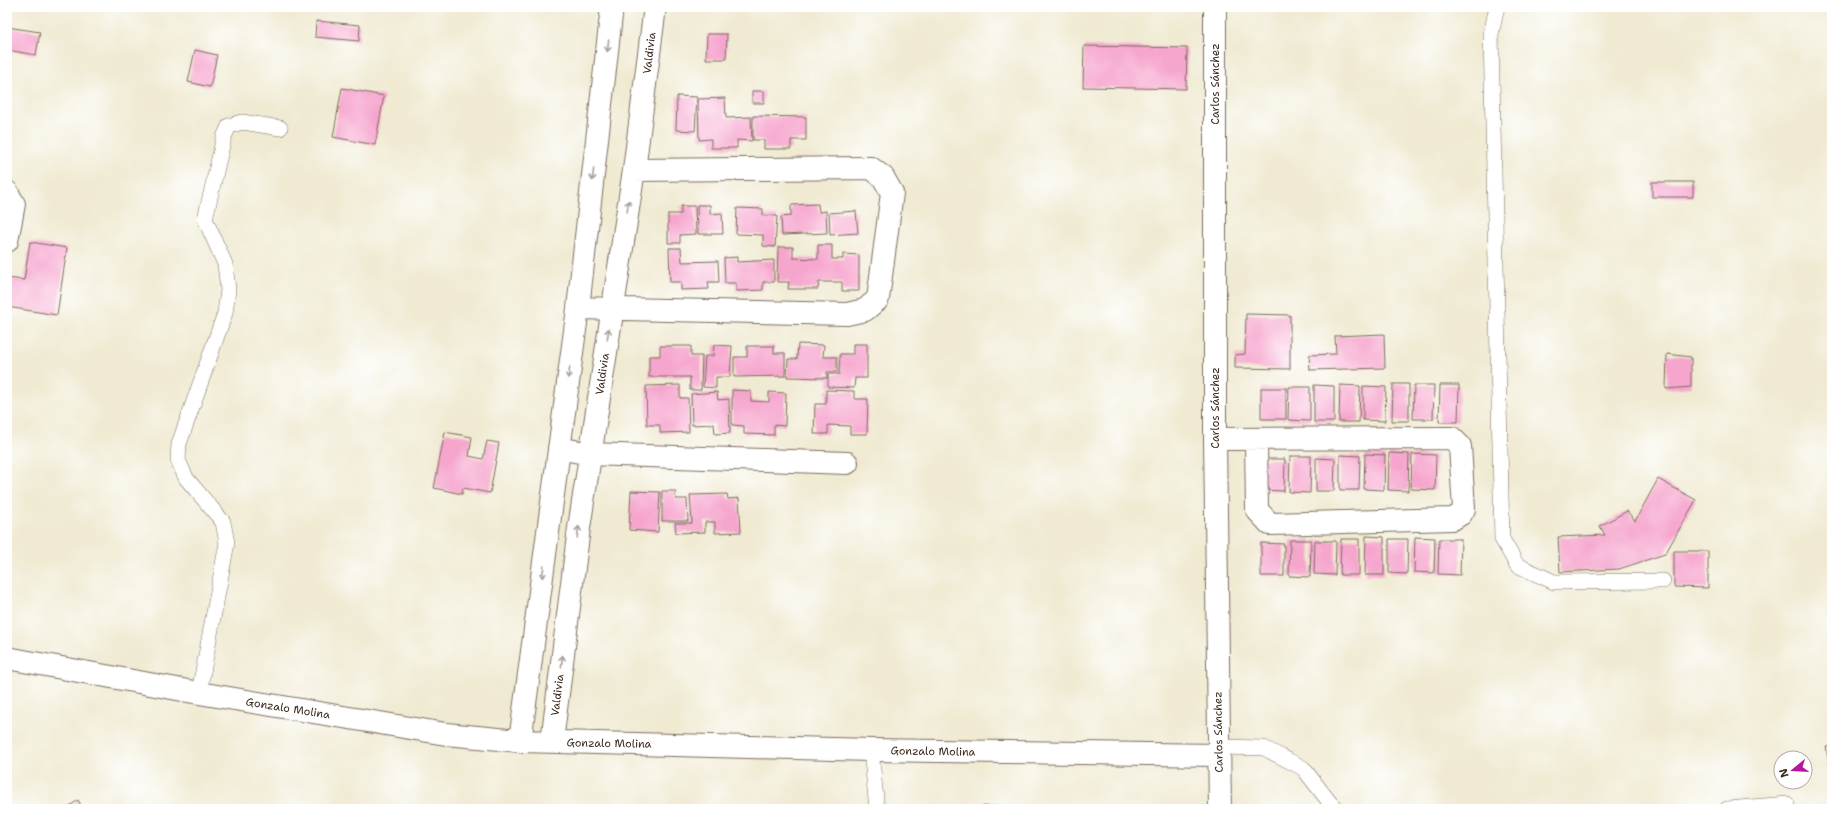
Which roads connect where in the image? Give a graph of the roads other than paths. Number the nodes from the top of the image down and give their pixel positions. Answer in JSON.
{"nodes":[{"id":1,"x":612,"y":7,"type":"edge"},
{"id":2,"x":655,"y":7,"type":"edge"},
{"id":3,"x":1215,"y":7,"type":"edge"},
{"id":4,"x":1497,"y":7,"type":"edge"},
{"id":5,"x":280,"y":128,"type":"dead end"},
{"id":6,"x":634,"y":170,"type":"junction"},
{"id":7,"x":7,"y":192,"type":"edge"},
{"id":8,"x":7,"y":241,"type":"edge"},
{"id":9,"x":578,"y":308,"type":"junction"},
{"id":10,"x":612,"y":310,"type":"junction"},
{"id":11,"x":1215,"y":439,"type":"junction"},
{"id":12,"x":1256,"y":440,"type":"junction"},
{"id":13,"x":559,"y":448,"type":"junction"},
{"id":14,"x":590,"y":454,"type":"junction"},
{"id":15,"x":847,"y":463,"type":"dead end"},
{"id":16,"x":1663,"y":581,"type":"dead end"},
{"id":17,"x":7,"y":658,"type":"edge"},
{"id":18,"x":199,"y":693,"type":"junction"},
{"id":19,"x":520,"y":740,"type":"junction"},
{"id":20,"x":552,"y":741,"type":"junction"},
{"id":21,"x":871,"y":750,"type":"junction"},
{"id":22,"x":1218,"y":751,"type":"junction"},
{"id":23,"x":1787,"y":804,"type":"dead end"},
{"id":24,"x":877,"y":809,"type":"edge"},
{"id":25,"x":1220,"y":809,"type":"edge"},
{"id":26,"x":1338,"y":809,"type":"edge"},
{"id":27,"x":1727,"y":809,"type":"edge"}],
"edges":[{"from":1,"to":9,"type":"street","one_way":true},
{"from":2,"to":6,"type":"street","name":"Valdivia"},
{"from":3,"to":11,"type":"street","name":"Carlos Sánchez"},
{"from":4,"to":16,"type":"lane"},
{"from":5,"to":18,"type":"lane"},
{"from":10,"to":6,"type":"street","name":"Valdivia","one_way":true},
{"from":6,"to":10,"type":"street"},
{"from":7,"to":8,"type":"street"},
{"from":9,"to":10,"type":"street"},
{"from":9,"to":13,"type":"street","one_way":true},
{"from":14,"to":10,"type":"street","name":"Valdivia","one_way":true},
{"from":11,"to":12,"type":"street"},
{"from":11,"to":22,"type":"street","name":"Carlos Sánchez"},
{"from":12,"to":12,"type":"street"},
{"from":13,"to":14,"type":"street"},
{"from":13,"to":19,"type":"street","one_way":true},
{"from":14,"to":15,"type":"street"},
{"from":20,"to":14,"type":"street","name":"Valdivia","one_way":true},
{"from":17,"to":18,"type":"street","name":"Gonzalo Molina"},
{"from":18,"to":19,"type":"street","name":"Gonzalo Molina"},
{"from":19,"to":20,"type":"street","name":"Gonzalo Molina"},
{"from":20,"to":21,"type":"street","name":"Gonzalo Molina"},
{"from":21,"to":22,"type":"street","name":"Gonzalo Molina"},
{"from":21,"to":24,"type":"lane"},
{"from":22,"to":25,"type":"street","name":"Carlos Sánchez"},
{"from":22,"to":26,"type":"lane"},
{"from":23,"to":27,"type":"lane"}]}
